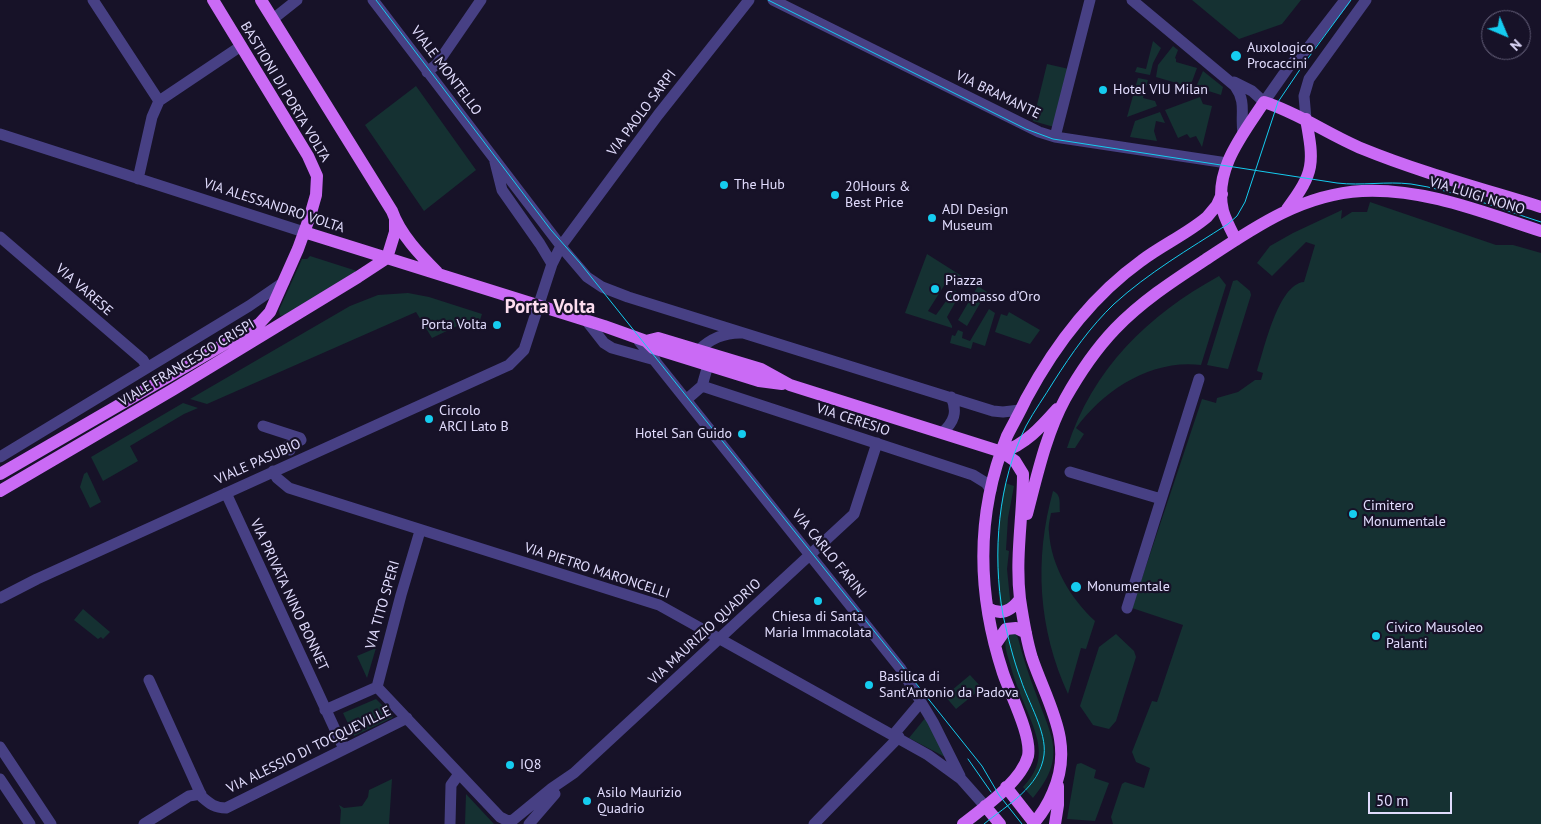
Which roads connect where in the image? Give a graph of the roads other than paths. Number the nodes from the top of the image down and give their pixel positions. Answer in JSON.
{"nodes":[{"id":1,"x":93,"y":0,"type":"edge"},
{"id":2,"x":213,"y":0,"type":"edge"},
{"id":3,"x":261,"y":0,"type":"edge"},
{"id":4,"x":297,"y":0,"type":"edge"},
{"id":5,"x":373,"y":0,"type":"edge"},
{"id":6,"x":481,"y":0,"type":"edge"},
{"id":7,"x":749,"y":0,"type":"edge"},
{"id":8,"x":773,"y":0,"type":"edge"},
{"id":9,"x":1090,"y":0,"type":"edge"},
{"id":10,"x":1132,"y":0,"type":"edge"},
{"id":11,"x":1345,"y":0,"type":"edge"},
{"id":12,"x":1366,"y":0,"type":"edge"},
{"id":13,"x":273,"y":19,"type":"junction"},
{"id":14,"x":241,"y":46,"type":"junction"},
{"id":15,"x":427,"y":72,"type":"junction"},
{"id":16,"x":1230,"y":80,"type":"junction"},
{"id":17,"x":159,"y":101,"type":"junction"},
{"id":18,"x":1264,"y":102,"type":"junction"},
{"id":19,"x":1306,"y":119,"type":"junction"},
{"id":20,"x":1243,"y":133,"type":"junction"},
{"id":21,"x":0,"y":134,"type":"edge"},
{"id":22,"x":1055,"y":137,"type":"junction"},
{"id":23,"x":495,"y":160,"type":"junction"},
{"id":24,"x":1227,"y":163,"type":"junction"},
{"id":25,"x":138,"y":179,"type":"junction"},
{"id":26,"x":1222,"y":194,"type":"junction"},
{"id":27,"x":1541,"y":207,"type":"edge"},
{"id":28,"x":1286,"y":211,"type":"junction"},
{"id":29,"x":395,"y":220,"type":"junction"},
{"id":30,"x":1541,"y":231,"type":"edge"},
{"id":31,"x":304,"y":232,"type":"junction"},
{"id":32,"x":0,"y":237,"type":"edge"},
{"id":33,"x":1236,"y":240,"type":"junction"},
{"id":34,"x":561,"y":246,"type":"junction"},
{"id":35,"x":387,"y":258,"type":"junction"},
{"id":36,"x":552,"y":264,"type":"junction"},
{"id":37,"x":439,"y":274,"type":"junction"},
{"id":38,"x":284,"y":282,"type":"junction"},
{"id":39,"x":538,"y":306,"type":"junction"},
{"id":40,"x":586,"y":320,"type":"junction"},
{"id":41,"x":731,"y":331,"type":"junction"},
{"id":42,"x":641,"y":339,"type":"junction"},
{"id":43,"x":699,"y":350,"type":"junction"},
{"id":44,"x":655,"y":360,"type":"junction"},
{"id":45,"x":715,"y":363,"type":"junction"},
{"id":46,"x":509,"y":365,"type":"joint"},
{"id":47,"x":147,"y":367,"type":"junction"},
{"id":48,"x":1199,"y":379,"type":"dead end"},
{"id":49,"x":702,"y":386,"type":"junction"},
{"id":50,"x":951,"y":398,"type":"junction"},
{"id":51,"x":686,"y":400,"type":"junction"},
{"id":52,"x":1065,"y":400,"type":"junction"},
{"id":53,"x":1020,"y":410,"type":"junction"},
{"id":54,"x":263,"y":426,"type":"dead end"},
{"id":55,"x":942,"y":433,"type":"junction"},
{"id":56,"x":877,"y":443,"type":"junction"},
{"id":57,"x":290,"y":450,"type":"dead end"},
{"id":58,"x":1002,"y":452,"type":"junction"},
{"id":59,"x":0,"y":457,"type":"edge"},
{"id":60,"x":273,"y":471,"type":"junction"},
{"id":61,"x":1070,"y":472,"type":"dead end"},
{"id":62,"x":0,"y":474,"type":"edge"},
{"id":63,"x":991,"y":490,"type":"junction"},
{"id":64,"x":0,"y":491,"type":"edge"},
{"id":65,"x":226,"y":493,"type":"junction"},
{"id":66,"x":1161,"y":499,"type":"junction"},
{"id":67,"x":420,"y":530,"type":"junction"},
{"id":68,"x":1020,"y":538,"type":"junction"},
{"id":69,"x":810,"y":555,"type":"junction"},
{"id":70,"x":0,"y":598,"type":"edge"},
{"id":71,"x":1020,"y":599,"type":"junction"},
{"id":72,"x":988,"y":608,"type":"junction"},
{"id":73,"x":1127,"y":608,"type":"dead end"},
{"id":74,"x":1026,"y":633,"type":"junction"},
{"id":75,"x":720,"y":638,"type":"junction"},
{"id":76,"x":995,"y":645,"type":"junction"},
{"id":77,"x":148,"y":680,"type":"dead end"},
{"id":78,"x":377,"y":687,"type":"junction"},
{"id":79,"x":921,"y":702,"type":"junction"},
{"id":80,"x":325,"y":710,"type":"junction"},
{"id":81,"x":407,"y":718,"type":"junction"},
{"id":82,"x":896,"y":736,"type":"junction"},
{"id":83,"x":0,"y":747,"type":"edge"},
{"id":84,"x":344,"y":749,"type":"junction"},
{"id":85,"x":574,"y":773,"type":"junction"},
{"id":86,"x":459,"y":774,"type":"junction"},
{"id":87,"x":0,"y":779,"type":"edge"},
{"id":88,"x":962,"y":779,"type":"junction"},
{"id":89,"x":1058,"y":781,"type":"junction"},
{"id":90,"x":1006,"y":787,"type":"junction"},
{"id":91,"x":201,"y":794,"type":"junction"},
{"id":92,"x":985,"y":806,"type":"junction"},
{"id":93,"x":30,"y":824,"type":"edge"},
{"id":94,"x":51,"y":824,"type":"edge"},
{"id":95,"x":144,"y":824,"type":"edge"},
{"id":96,"x":450,"y":824,"type":"edge"},
{"id":97,"x":529,"y":824,"type":"edge"},
{"id":98,"x":814,"y":824,"type":"edge"},
{"id":99,"x":963,"y":824,"type":"edge"},
{"id":100,"x":1000,"y":824,"type":"edge"},
{"id":101,"x":1034,"y":824,"type":"edge"},
{"id":102,"x":1055,"y":824,"type":"edge"}],
"edges":[{"from":1,"to":17,"type":"street"},
{"from":2,"to":14,"type":"main road","name":"BASTIONI DI PORTA VOLTA"},
{"from":3,"to":13,"type":"main road","name":"BASTIONI DI PORTA VOLTA"},
{"from":4,"to":13,"type":"street"},
{"from":5,"to":15,"type":"street","name":"VIALE MONTELLO"},
{"from":6,"to":15,"type":"street"},
{"from":7,"to":34,"type":"street","name":"VIA PAOLO SARPI"},
{"from":8,"to":22,"type":"street","name":"VIA BRAMANTE"},
{"from":9,"to":22,"type":"street"},
{"from":10,"to":16,"type":"street"},
{"from":11,"to":18,"type":"street"},
{"from":12,"to":19,"type":"street"},
{"from":13,"to":29,"type":"main road","name":"BASTIONI DI PORTA VOLTA"},
{"from":14,"to":17,"type":"street"},
{"from":14,"to":31,"type":"main road","name":"BASTIONI DI PORTA VOLTA"},
{"from":15,"to":23,"type":"street","name":"VIALE MONTELLO"},
{"from":16,"to":18,"type":"street"},
{"from":16,"to":20,"type":"street"},
{"from":17,"to":25,"type":"street"},
{"from":18,"to":19,"type":"main road","name":"VIA LUIGI NONO"},
{"from":18,"to":20,"type":"main road"},
{"from":19,"to":27,"type":"main road","name":"VIA LUIGI NONO"},
{"from":19,"to":28,"type":"main road"},
{"from":20,"to":24,"type":"main road"},
{"from":21,"to":25,"type":"street","name":"VIA ALESSANDRO VOLTA"},
{"from":22,"to":24,"type":"street","name":"VIA BRAMANTE"},
{"from":23,"to":34,"type":"street","name":"VIALE MONTELLO"},
{"from":23,"to":36,"type":"street","name":"VIALE MONTELLO"},
{"from":24,"to":26,"type":"main road"},
{"from":25,"to":31,"type":"street","name":"VIA ALESSANDRO VOLTA"},
{"from":26,"to":33,"type":"main road"},
{"from":26,"to":53,"type":"main road"},
{"from":28,"to":30,"type":"main road","name":"VIA LUIGI NONO"},
{"from":28,"to":33,"type":"main road","name":"VIA LUIGI NONO"},
{"from":29,"to":35,"type":"main road"},
{"from":29,"to":37,"type":"main road","name":"BASTIONI DI PORTA VOLTA"},
{"from":31,"to":35,"type":"main road","name":"VIA ALESSANDRO VOLTA"},
{"from":31,"to":38,"type":"main road","name":"VIALE FRANCESCO CRISPI"},
{"from":32,"to":47,"type":"street","name":"VIA VARESE"},
{"from":33,"to":52,"type":"main road","name":"VIA LUIGI NONO"},
{"from":34,"to":36,"type":"street","name":"VIA PAOLO SARPI"},
{"from":34,"to":41,"type":"street","name":"VIALE MONTELLO"},
{"from":35,"to":37,"type":"main road","name":"VIA ALESSANDRO VOLTA"},
{"from":35,"to":64,"type":"main road","name":"VIALE FRANCESCO CRISPI"},
{"from":36,"to":39,"type":"street","name":"VIA PAOLO SARPI"},
{"from":37,"to":39,"type":"main road","name":"VIA ALESSANDRO VOLTA"},
{"from":38,"to":47,"type":"street","name":"VIALE FRANCESCO CRISPI"},
{"from":38,"to":62,"type":"main road","name":"VIALE FRANCESCO CRISPI"},
{"from":39,"to":40,"type":"main road","name":"VIA ALESSANDRO VOLTA"},
{"from":39,"to":46,"type":"street","name":"VIA PAOLO SARPI"},
{"from":40,"to":42,"type":"main road","name":"VIA ALESSANDRO VOLTA"},
{"from":40,"to":44,"type":"street"},
{"from":41,"to":43,"type":"street"},
{"from":41,"to":45,"type":"street"},
{"from":41,"to":50,"type":"street"},
{"from":42,"to":43,"type":"main road"},
{"from":42,"to":44,"type":"street","name":"VIA CARLO FARINI"},
{"from":42,"to":45,"type":"main road"},
{"from":43,"to":45,"type":"main road"},
{"from":44,"to":51,"type":"street","name":"VIA CARLO FARINI"},
{"from":45,"to":49,"type":"street"},
{"from":45,"to":55,"type":"main road","name":"VIA CERESIO"},
{"from":46,"to":60,"type":"street","name":"VIALE PASUBIO"},
{"from":47,"to":59,"type":"street","name":"VIALE FRANCESCO CRISPI"},
{"from":48,"to":66,"type":"street"},
{"from":49,"to":51,"type":"street"},
{"from":49,"to":56,"type":"street","name":"VIA CERESIO"},
{"from":50,"to":53,"type":"street"},
{"from":50,"to":55,"type":"street"},
{"from":51,"to":69,"type":"street","name":"VIA CARLO FARINI"},
{"from":52,"to":58,"type":"main road"},
{"from":52,"to":68,"type":"main road"},
{"from":53,"to":58,"type":"main road"},
{"from":54,"to":57,"type":"street"},
{"from":55,"to":58,"type":"main road","name":"VIA CERESIO"},
{"from":56,"to":63,"type":"street","name":"VIA CERESIO"},
{"from":56,"to":69,"type":"street","name":"VIA MAURIZIO QUADRIO"},
{"from":58,"to":63,"type":"main road"},
{"from":58,"to":68,"type":"main road"},
{"from":60,"to":65,"type":"street","name":"VIALE PASUBIO"},
{"from":60,"to":67,"type":"street","name":"VIA PIETRO MARONCELLI"},
{"from":61,"to":66,"type":"street"},
{"from":63,"to":72,"type":"main road"},
{"from":65,"to":70,"type":"street","name":"VIALE PASUBIO"},
{"from":65,"to":80,"type":"street","name":"VIA PRIVATA NINO BONNET"},
{"from":66,"to":73,"type":"street"},
{"from":67,"to":75,"type":"street","name":"VIA PIETRO MARONCELLI"},
{"from":67,"to":78,"type":"street","name":"VIA TITO SPERI"},
{"from":68,"to":71,"type":"main road"},
{"from":69,"to":75,"type":"street","name":"VIA MAURIZIO QUADRIO"},
{"from":69,"to":79,"type":"street","name":"VIA CARLO FARINI"},
{"from":71,"to":72,"type":"main road"},
{"from":71,"to":74,"type":"main road"},
{"from":72,"to":76,"type":"main road"},
{"from":74,"to":76,"type":"main road"},
{"from":74,"to":89,"type":"main road"},
{"from":75,"to":82,"type":"street","name":"VIA PIETRO MARONCELLI"},
{"from":75,"to":85,"type":"street","name":"VIA MAURIZIO QUADRIO"},
{"from":76,"to":90,"type":"main road"},
{"from":77,"to":91,"type":"street"},
{"from":78,"to":80,"type":"street"},
{"from":78,"to":81,"type":"street"},
{"from":79,"to":82,"type":"street"},
{"from":79,"to":88,"type":"street","name":"VIA CARLO FARINI"},
{"from":80,"to":84,"type":"street","name":"VIA PRIVATA NINO BONNET"},
{"from":81,"to":84,"type":"street","name":"VIA ALESSIO DI TOCQUEVILLE"},
{"from":81,"to":86,"type":"street"},
{"from":82,"to":88,"type":"street","name":"VIA CARLO FARINI"},
{"from":82,"to":98,"type":"street"},
{"from":83,"to":94,"type":"street"},
{"from":84,"to":91,"type":"street","name":"VIA ALESSIO DI TOCQUEVILLE"},
{"from":85,"to":86,"type":"street","name":"VIA MAURIZIO QUADRIO"},
{"from":85,"to":97,"type":"street"},
{"from":86,"to":96,"type":"street"},
{"from":87,"to":93,"type":"street"},
{"from":88,"to":92,"type":"street","name":"VIA CARLO FARINI"},
{"from":89,"to":101,"type":"main road"},
{"from":89,"to":102,"type":"main road"},
{"from":90,"to":92,"type":"main road"},
{"from":90,"to":101,"type":"main road"},
{"from":91,"to":95,"type":"street"},
{"from":92,"to":99,"type":"main road"},
{"from":92,"to":100,"type":"main road","name":"VIA CARLO FARINI"}]}
